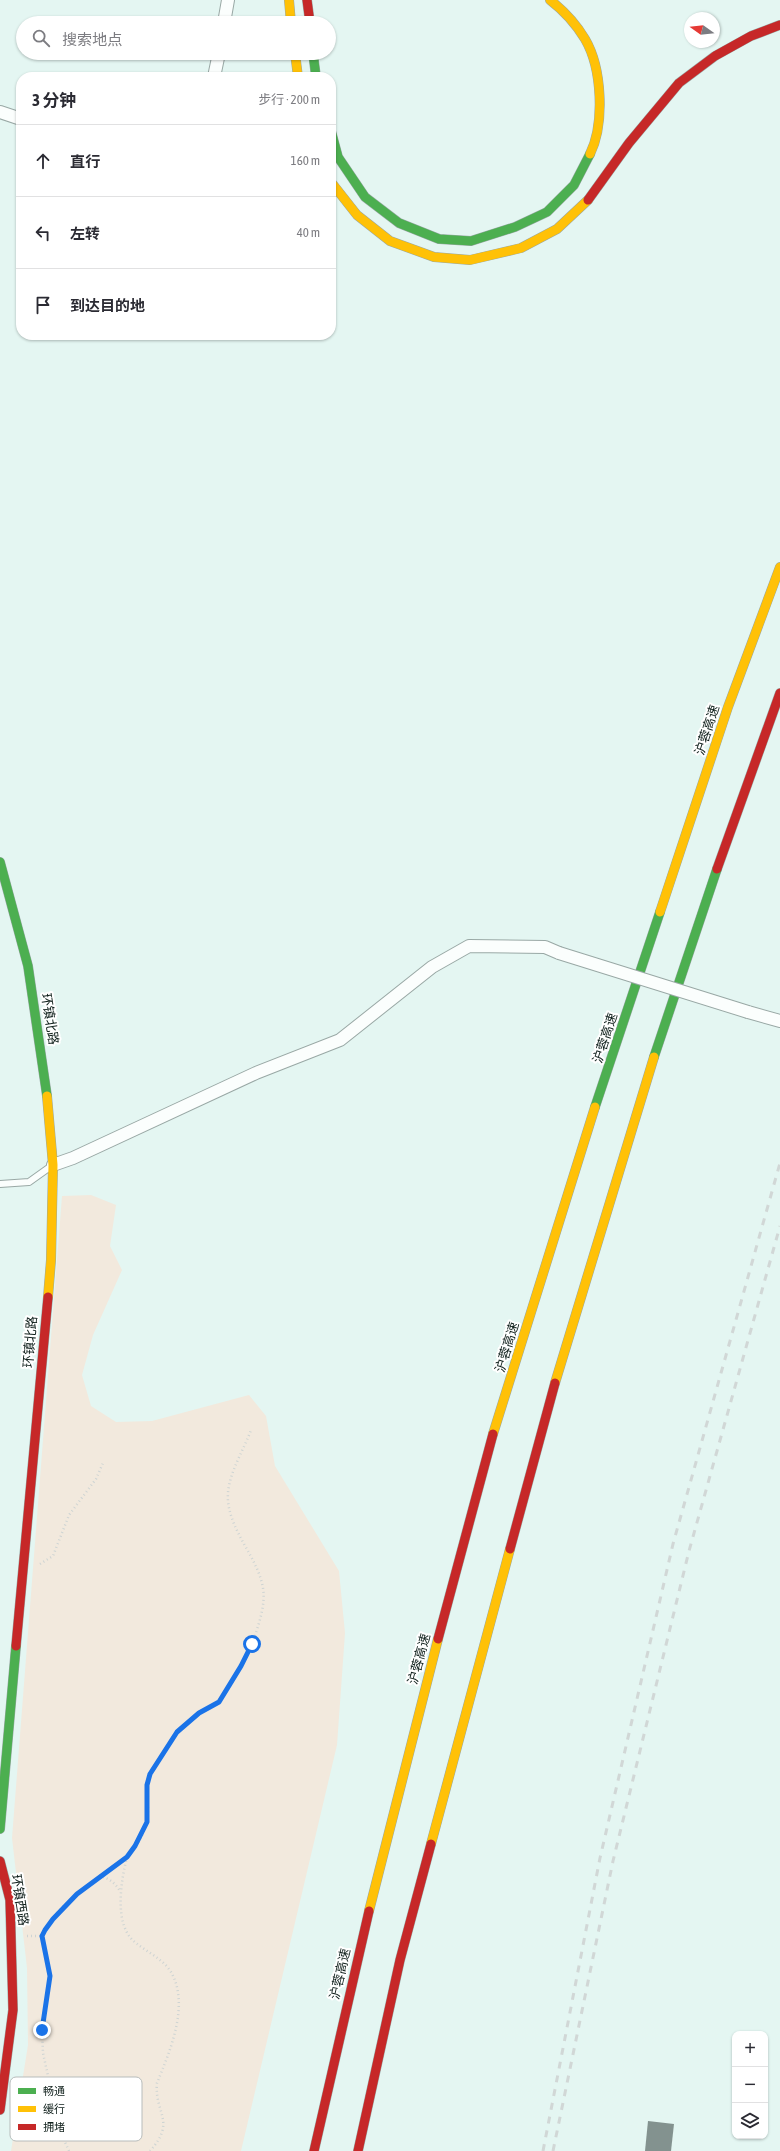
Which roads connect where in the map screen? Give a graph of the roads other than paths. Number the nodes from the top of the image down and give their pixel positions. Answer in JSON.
{"nodes":[{"id":1,"x":228,"y":0,"type":"edge"},
{"id":2,"x":289,"y":0,"type":"edge"},
{"id":3,"x":307,"y":0,"type":"edge"},
{"id":4,"x":550,"y":0,"type":"edge"},
{"id":5,"x":225,"y":16,"type":"edge"},
{"id":6,"x":291,"y":16,"type":"edge"},
{"id":7,"x":309,"y":16,"type":"edge"},
{"id":8,"x":780,"y":25,"type":"edge"},
{"id":9,"x":218,"y":60,"type":"edge"},
{"id":10,"x":296,"y":60,"type":"edge"},
{"id":11,"x":314,"y":60,"type":"edge"},
{"id":12,"x":215,"y":72,"type":"edge"},
{"id":13,"x":297,"y":72,"type":"edge"},
{"id":14,"x":315,"y":72,"type":"edge"},
{"id":15,"x":0,"y":112,"type":"edge"},
{"id":16,"x":16,"y":117,"type":"edge"},
{"id":17,"x":336,"y":150,"type":"edge"},
{"id":18,"x":336,"y":188,"type":"edge"},
{"id":19,"x":780,"y":567,"type":"edge"},
{"id":20,"x":780,"y":693,"type":"edge"},
{"id":21,"x":0,"y":862,"type":"edge"},
{"id":22,"x":780,"y":1020,"type":"edge"},
{"id":23,"x":53,"y":1165,"type":"junction"},
{"id":24,"x":0,"y":1184,"type":"edge"},
{"id":25,"x":0,"y":1829,"type":"edge"},
{"id":26,"x":0,"y":1861,"type":"edge"},
{"id":27,"x":0,"y":2110,"type":"edge"},
{"id":28,"x":314,"y":2151,"type":"edge"},
{"id":29,"x":358,"y":2151,"type":"edge"}],
"edges":[{"from":1,"to":5,"type":"street"},
{"from":2,"to":6,"type":"main road"},
{"from":3,"to":7,"type":"main road"},
{"from":4,"to":17,"type":"main road"},
{"from":8,"to":18,"type":"main road"},
{"from":9,"to":12,"type":"street"},
{"from":10,"to":13,"type":"main road"},
{"from":11,"to":14,"type":"main road"},
{"from":15,"to":16,"type":"street"},
{"from":19,"to":28,"type":"main road","name":"沪蓉高速"},
{"from":20,"to":29,"type":"main road"},
{"from":21,"to":23,"type":"main road","name":"环镇北路"},
{"from":22,"to":23,"type":"street","bridge":true},
{"from":23,"to":24,"type":"lane"},
{"from":23,"to":25,"type":"main road","name":"环镇北路"},
{"from":26,"to":27,"type":"main road","name":"环镇西路"}]}
